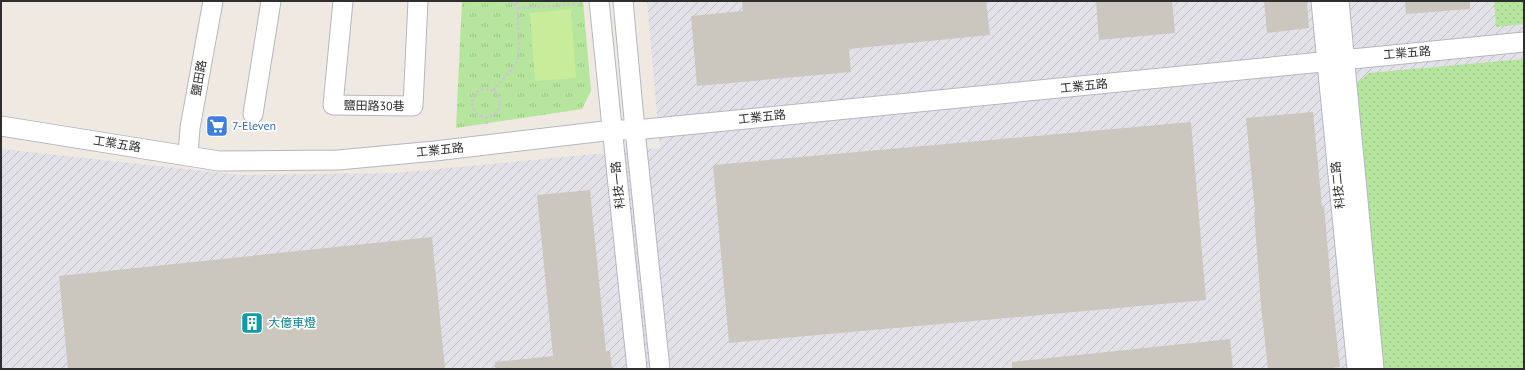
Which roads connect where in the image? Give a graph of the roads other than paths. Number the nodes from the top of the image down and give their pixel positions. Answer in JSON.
{"nodes":[{"id":1,"x":213,"y":1,"type":"edge"},
{"id":2,"x":271,"y":1,"type":"edge"},
{"id":3,"x":342,"y":1,"type":"edge"},
{"id":4,"x":418,"y":1,"type":"edge"},
{"id":5,"x":599,"y":1,"type":"edge"},
{"id":6,"x":624,"y":1,"type":"edge"},
{"id":7,"x":1321,"y":1,"type":"edge"},
{"id":8,"x":1339,"y":1,"type":"edge"},
{"id":9,"x":1524,"y":42,"type":"edge"},
{"id":10,"x":1346,"y":59,"type":"junction"},
{"id":11,"x":1326,"y":61,"type":"junction"},
{"id":12,"x":253,"y":114,"type":"dead end"},
{"id":13,"x":1,"y":126,"type":"edge"},
{"id":14,"x":613,"y":130,"type":"junction"},
{"id":15,"x":634,"y":130,"type":"junction"},
{"id":16,"x":188,"y":155,"type":"junction"},
{"id":17,"x":637,"y":369,"type":"edge"},
{"id":18,"x":660,"y":369,"type":"edge"},
{"id":19,"x":1357,"y":369,"type":"edge"},
{"id":20,"x":1374,"y":369,"type":"edge"}],
"edges":[{"from":1,"to":16,"type":"street","name":"鹽田路"},
{"from":2,"to":12,"type":"street"},
{"from":3,"to":4,"type":"street","name":"鹽田路30巷"},
{"from":5,"to":14,"type":"street","name":"科技一路"},
{"from":6,"to":15,"type":"street","name":"科技一路"},
{"from":7,"to":11,"type":"street","name":"科技二路"},
{"from":8,"to":10,"type":"street","name":"科技二路"},
{"from":9,"to":10,"type":"street","name":"工業五路"},
{"from":10,"to":11,"type":"street","name":"工業五路"},
{"from":10,"to":20,"type":"street","name":"科技二路"},
{"from":11,"to":15,"type":"street","name":"工業五路"},
{"from":11,"to":19,"type":"street","name":"科技二路"},
{"from":13,"to":16,"type":"street","name":"工業五路"},
{"from":14,"to":15,"type":"street","name":"工業五路"},
{"from":14,"to":16,"type":"street","name":"工業五路"},
{"from":14,"to":17,"type":"street","name":"科技一路"},
{"from":15,"to":18,"type":"street","name":"科技一路"}]}
